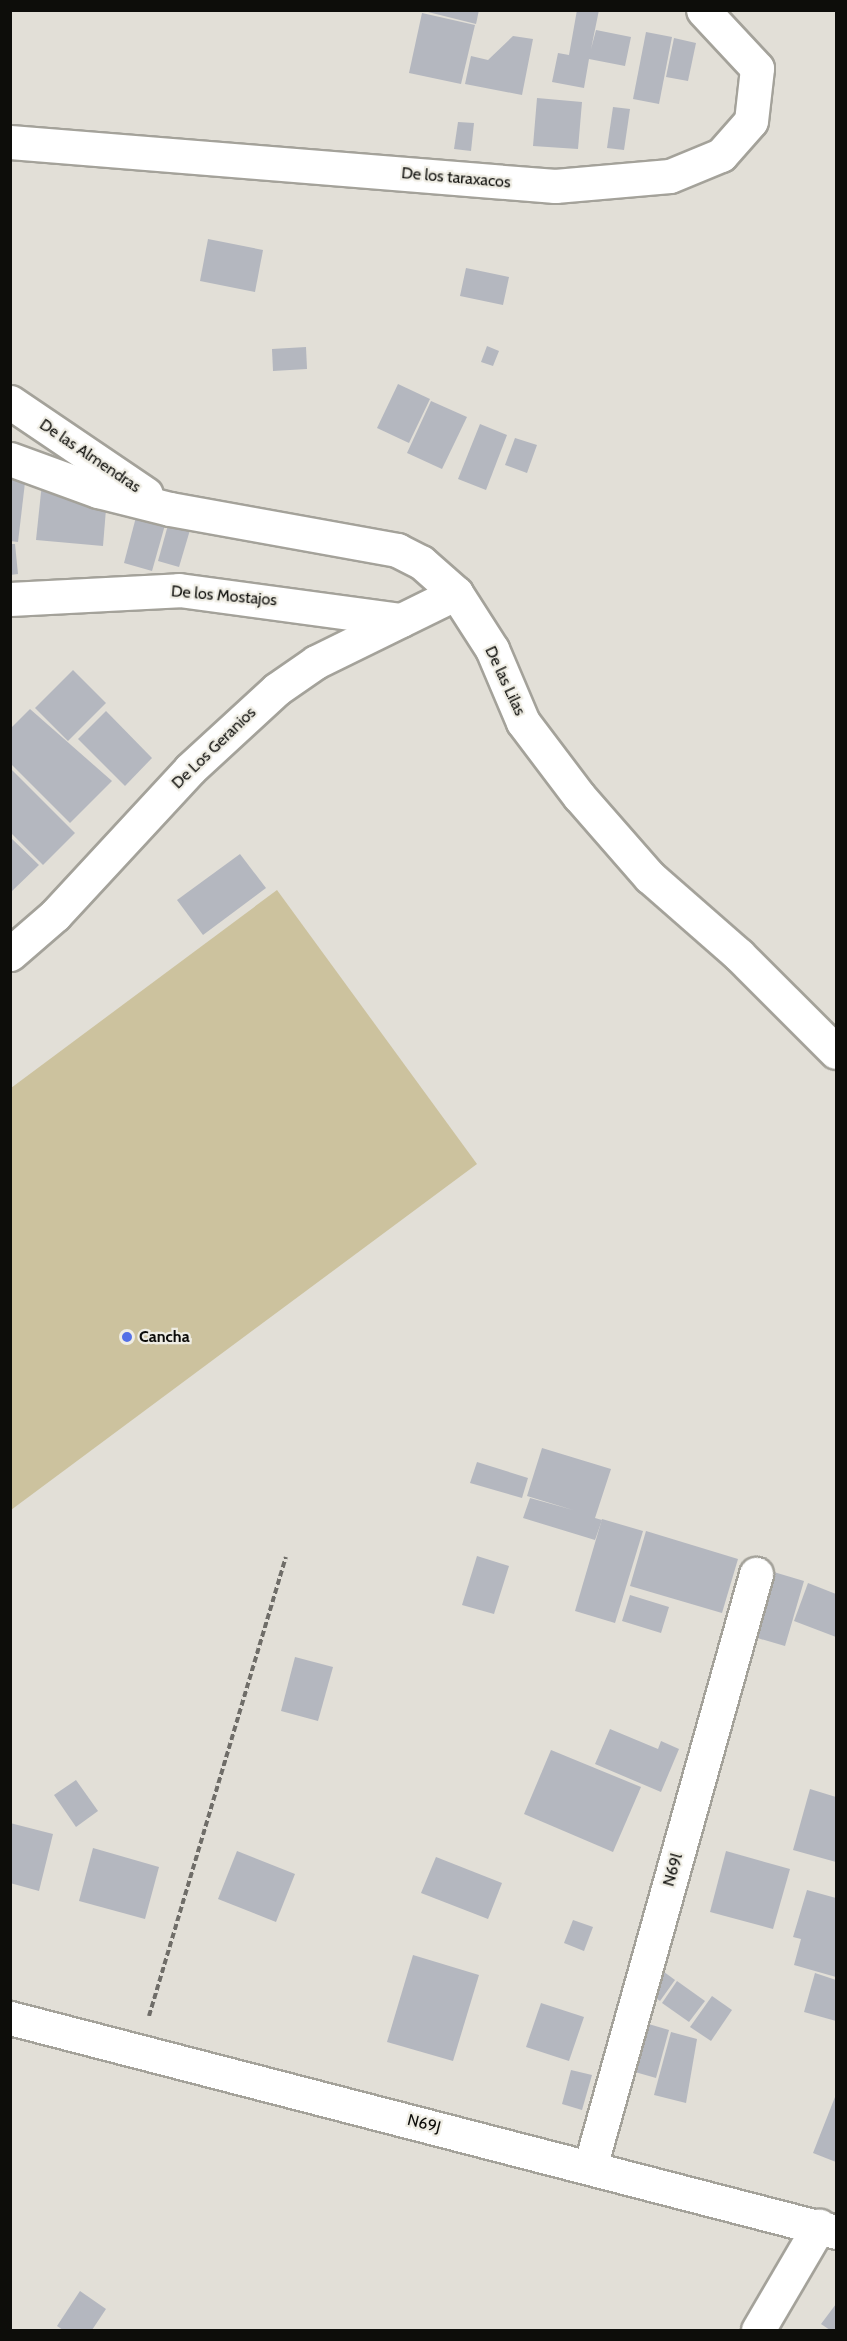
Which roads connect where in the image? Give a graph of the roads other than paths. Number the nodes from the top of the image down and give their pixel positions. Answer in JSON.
{"nodes":[{"id":1,"x":703,"y":10,"type":"edge"},
{"id":2,"x":10,"y":142,"type":"edge"},
{"id":3,"x":10,"y":402,"type":"edge"},
{"id":4,"x":10,"y":459,"type":"edge"},
{"id":5,"x":170,"y":509,"type":"junction"},
{"id":6,"x":456,"y":593,"type":"junction"},
{"id":7,"x":10,"y":599,"type":"edge"},
{"id":8,"x":401,"y":620,"type":"junction"},
{"id":9,"x":10,"y":954,"type":"edge"},
{"id":10,"x":837,"y":1052,"type":"edge"},
{"id":11,"x":756,"y":1574,"type":"dead end"},
{"id":12,"x":10,"y":2018,"type":"edge"},
{"id":13,"x":590,"y":2167,"type":"junction"},
{"id":14,"x":828,"y":2229,"type":"edge"},
{"id":15,"x":758,"y":2331,"type":"edge"}],
"edges":[{"from":1,"to":2,"type":"street","name":"De los taraxacos"},
{"from":3,"to":5,"type":"street","name":"De las Almendras"},
{"from":4,"to":5,"type":"street","name":"De las Lilas"},
{"from":5,"to":6,"type":"street","name":"De las Lilas"},
{"from":6,"to":8,"type":"street","name":"De Los Geranios"},
{"from":6,"to":10,"type":"street","name":"De las Lilas"},
{"from":7,"to":8,"type":"street","name":"De los Mostajos"},
{"from":8,"to":9,"type":"street","name":"De Los Geranios"},
{"from":11,"to":13,"type":"street","name":"N69l"},
{"from":12,"to":13,"type":"street","name":"N69J"},
{"from":13,"to":14,"type":"street","name":"N69J"},
{"from":14,"to":15,"type":"street"}]}
